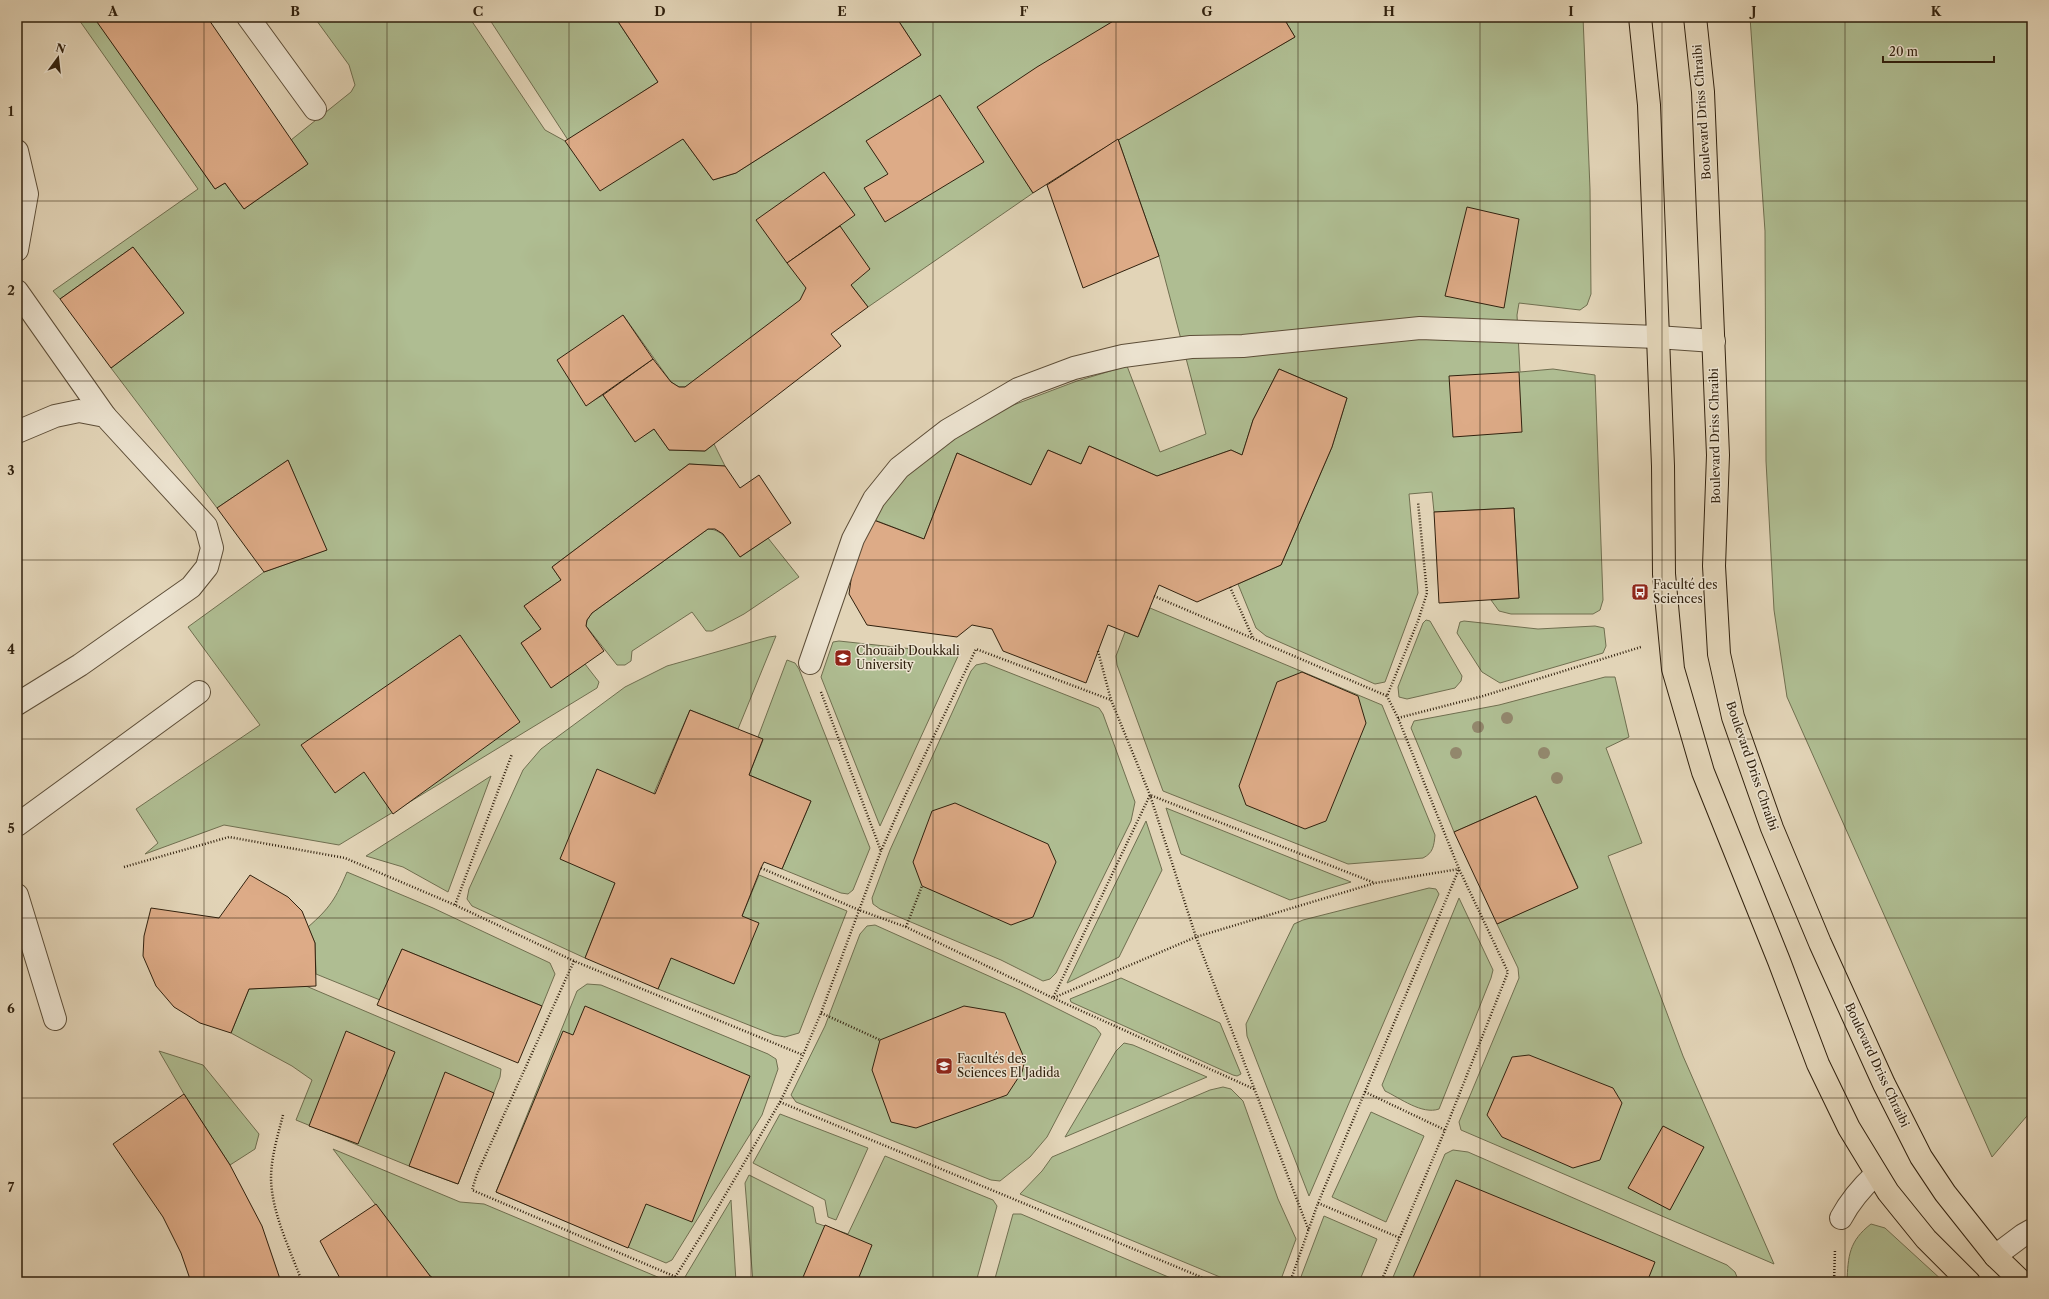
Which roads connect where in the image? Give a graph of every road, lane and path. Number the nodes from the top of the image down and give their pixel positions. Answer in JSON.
{"nodes":[{"id":1,"x":248,"y":17,"type":"edge"},
{"id":2,"x":1640,"y":17,"type":"edge"},
{"id":3,"x":1695,"y":17,"type":"edge"},
{"id":4,"x":315,"y":109,"type":"dead end"},
{"id":5,"x":17,"y":151,"type":"edge"},
{"id":6,"x":17,"y":250,"type":"edge"},
{"id":7,"x":17,"y":292,"type":"edge"},
{"id":8,"x":1657,"y":337,"type":"junction"},
{"id":9,"x":1714,"y":341,"type":"junction"},
{"id":10,"x":105,"y":416,"type":"junction"},
{"id":11,"x":17,"y":432,"type":"edge"},
{"id":12,"x":1418,"y":502,"type":"dead end"},
{"id":13,"x":1230,"y":588,"type":"dead end"},
{"id":14,"x":1154,"y":596,"type":"dead end"},
{"id":15,"x":1671,"y":638,"type":"junction"},
{"id":16,"x":1253,"y":639,"type":"junction"},
{"id":17,"x":1098,"y":651,"type":"dead end"},
{"id":18,"x":810,"y":663,"type":"joint"},
{"id":19,"x":199,"y":692,"type":"dead end"},
{"id":20,"x":1387,"y":696,"type":"junction"},
{"id":21,"x":1111,"y":700,"type":"junction"},
{"id":22,"x":17,"y":704,"type":"edge"},
{"id":23,"x":1398,"y":718,"type":"junction"},
{"id":24,"x":512,"y":754,"type":"dead end"},
{"id":25,"x":1150,"y":795,"type":"junction"},
{"id":26,"x":17,"y":825,"type":"edge"},
{"id":27,"x":881,"y":851,"type":"junction"},
{"id":28,"x":124,"y":867,"type":"dead end"},
{"id":29,"x":761,"y":868,"type":"dead end"},
{"id":30,"x":1459,"y":869,"type":"junction"},
{"id":31,"x":1375,"y":883,"type":"junction"},
{"id":32,"x":922,"y":886,"type":"dead end"},
{"id":33,"x":17,"y":895,"type":"edge"},
{"id":34,"x":454,"y":905,"type":"junction"},
{"id":35,"x":859,"y":910,"type":"junction"},
{"id":36,"x":906,"y":927,"type":"junction"},
{"id":37,"x":1196,"y":937,"type":"junction"},
{"id":38,"x":574,"y":961,"type":"junction"},
{"id":39,"x":1053,"y":998,"type":"junction"},
{"id":40,"x":821,"y":1013,"type":"junction"},
{"id":41,"x":55,"y":1020,"type":"dead end"},
{"id":42,"x":880,"y":1040,"type":"dead end"},
{"id":43,"x":803,"y":1055,"type":"junction"},
{"id":44,"x":1254,"y":1089,"type":"junction"},
{"id":45,"x":1365,"y":1092,"type":"junction"},
{"id":46,"x":780,"y":1102,"type":"junction"},
{"id":47,"x":283,"y":1115,"type":"dead end"},
{"id":48,"x":1445,"y":1130,"type":"junction"},
{"id":49,"x":1876,"y":1174,"type":"junction"},
{"id":50,"x":1318,"y":1202,"type":"junction"},
{"id":51,"x":1841,"y":1218,"type":"dead end"},
{"id":52,"x":2032,"y":1230,"type":"edge"},
{"id":53,"x":1309,"y":1231,"type":"junction"},
{"id":54,"x":1400,"y":1238,"type":"junction"},
{"id":55,"x":1995,"y":1256,"type":"junction"},
{"id":56,"x":676,"y":1277,"type":"junction"},
{"id":57,"x":302,"y":1282,"type":"edge"},
{"id":58,"x":672,"y":1282,"type":"edge"},
{"id":59,"x":1213,"y":1282,"type":"edge"},
{"id":60,"x":1290,"y":1282,"type":"edge"},
{"id":61,"x":1381,"y":1282,"type":"edge"},
{"id":62,"x":1968,"y":1282,"type":"edge"},
{"id":63,"x":2022,"y":1282,"type":"edge"}],
"edges":[{"from":1,"to":4,"type":"street"},
{"from":2,"to":8,"type":"main road"},
{"from":3,"to":9,"type":"main road","name":"Boulevard Driss Chraibi"},
{"from":5,"to":6,"type":"street"},
{"from":7,"to":10,"type":"street"},
{"from":8,"to":9,"type":"street"},
{"from":8,"to":15,"type":"main road"},
{"from":8,"to":18,"type":"street"},
{"from":9,"to":55,"type":"main road","name":"Boulevard Driss Chraibi"},
{"from":10,"to":11,"type":"street"},
{"from":10,"to":22,"type":"street"},
{"from":12,"to":20,"type":"path"},
{"from":13,"to":16,"type":"path"},
{"from":14,"to":16,"type":"path"},
{"from":15,"to":23,"type":"path"},
{"from":15,"to":49,"type":"main road"},
{"from":16,"to":20,"type":"path"},
{"from":17,"to":21,"type":"path"},
{"from":18,"to":27,"type":"path"},
{"from":19,"to":26,"type":"street"},
{"from":20,"to":23,"type":"path"},
{"from":21,"to":25,"type":"path"},
{"from":21,"to":27,"type":"path"},
{"from":23,"to":30,"type":"path"},
{"from":24,"to":34,"type":"path"},
{"from":25,"to":31,"type":"path"},
{"from":25,"to":37,"type":"path"},
{"from":25,"to":39,"type":"path"},
{"from":27,"to":35,"type":"path"},
{"from":28,"to":34,"type":"path"},
{"from":29,"to":35,"type":"path"},
{"from":30,"to":31,"type":"path"},
{"from":30,"to":45,"type":"path"},
{"from":30,"to":48,"type":"path"},
{"from":31,"to":37,"type":"path"},
{"from":32,"to":36,"type":"path"},
{"from":33,"to":41,"type":"street"},
{"from":34,"to":38,"type":"path"},
{"from":35,"to":36,"type":"path"},
{"from":35,"to":40,"type":"path"},
{"from":36,"to":39,"type":"path"},
{"from":37,"to":39,"type":"path"},
{"from":37,"to":44,"type":"path"},
{"from":38,"to":43,"type":"path"},
{"from":38,"to":56,"type":"path"},
{"from":39,"to":44,"type":"path"},
{"from":40,"to":42,"type":"path"},
{"from":40,"to":43,"type":"path"},
{"from":43,"to":46,"type":"path"},
{"from":44,"to":53,"type":"path"},
{"from":45,"to":48,"type":"path"},
{"from":45,"to":50,"type":"path"},
{"from":46,"to":56,"type":"path"},
{"from":46,"to":59,"type":"path"},
{"from":47,"to":57,"type":"path"},
{"from":48,"to":54,"type":"path"},
{"from":49,"to":51,"type":"street"},
{"from":49,"to":62,"type":"main road"},
{"from":50,"to":53,"type":"path"},
{"from":50,"to":54,"type":"path"},
{"from":52,"to":55,"type":"street"},
{"from":53,"to":60,"type":"path"},
{"from":54,"to":61,"type":"path"},
{"from":55,"to":63,"type":"main road","name":"Boulevard Driss Chraibi"},
{"from":56,"to":58,"type":"path"}]}
